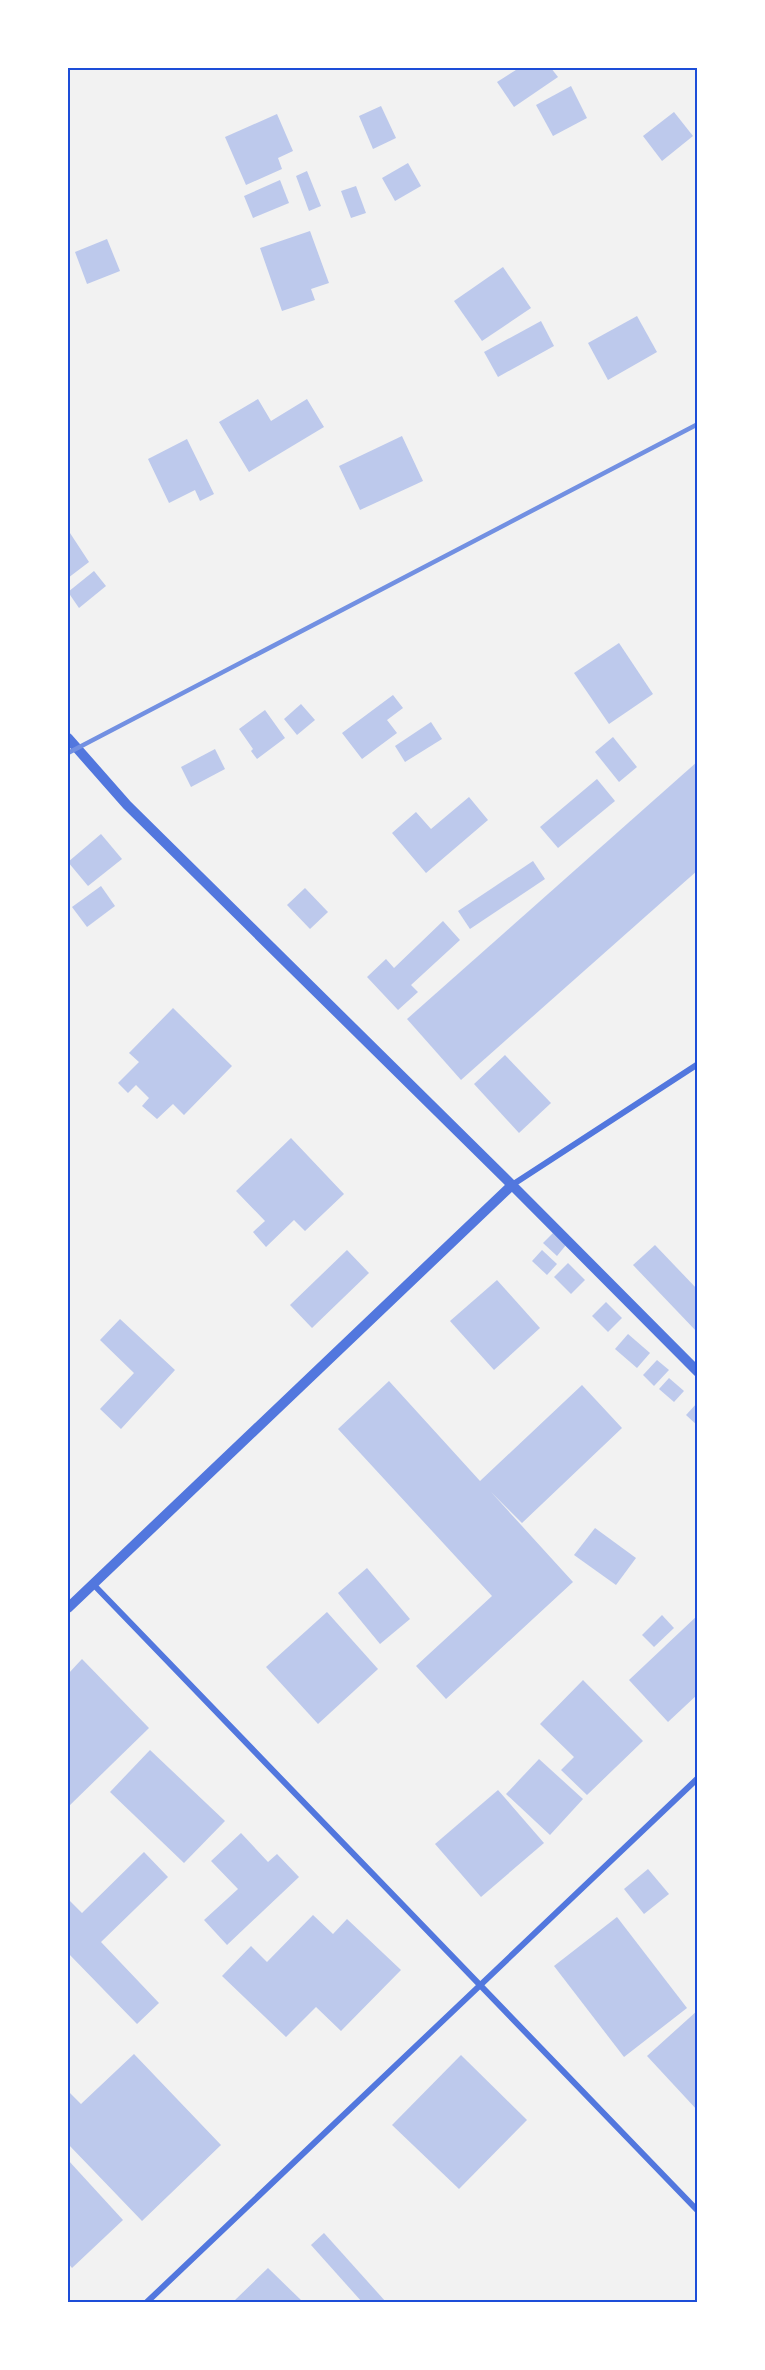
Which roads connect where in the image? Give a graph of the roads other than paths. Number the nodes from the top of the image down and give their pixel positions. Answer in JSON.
{"nodes":[{"id":1,"x":68,"y":738,"type":"edge"},
{"id":2,"x":698,"y":1064,"type":"edge"},
{"id":3,"x":512,"y":1185,"type":"junction"},
{"id":4,"x":698,"y":1371,"type":"edge"},
{"id":5,"x":93,"y":1583,"type":"junction"},
{"id":6,"x":68,"y":1608,"type":"edge"},
{"id":7,"x":698,"y":1778,"type":"edge"},
{"id":8,"x":480,"y":1984,"type":"junction"},
{"id":9,"x":698,"y":2211,"type":"edge"},
{"id":10,"x":147,"y":2302,"type":"edge"}],
"edges":[{"from":1,"to":3,"type":"street"},
{"from":2,"to":3,"type":"street"},
{"from":3,"to":4,"type":"street"},
{"from":3,"to":5,"type":"street"},
{"from":5,"to":6,"type":"street"},
{"from":5,"to":8,"type":"street"},
{"from":7,"to":8,"type":"street"},
{"from":8,"to":9,"type":"street"},
{"from":8,"to":10,"type":"street"}]}
